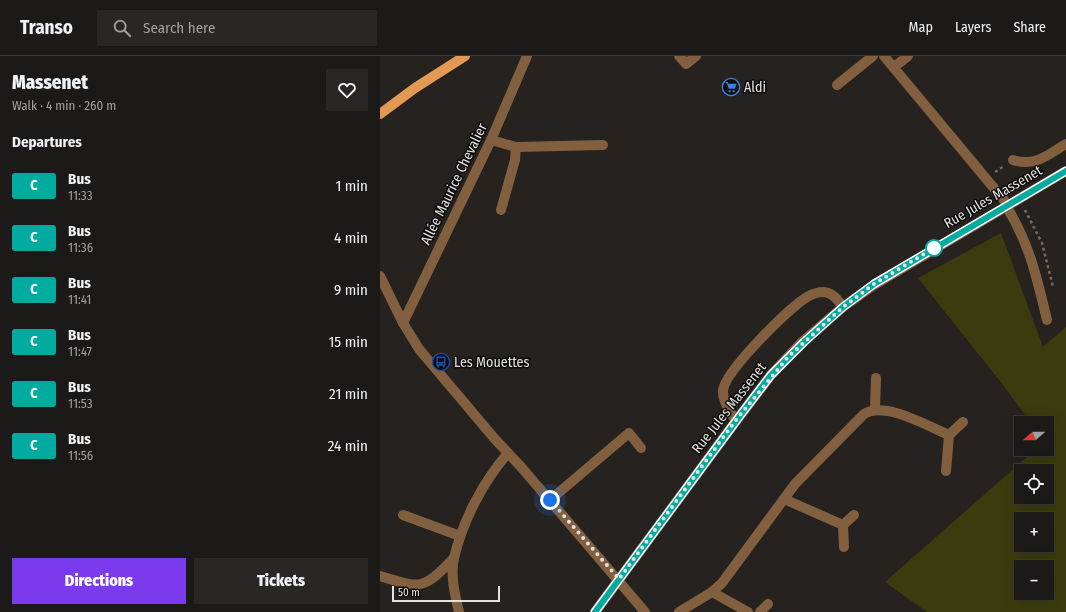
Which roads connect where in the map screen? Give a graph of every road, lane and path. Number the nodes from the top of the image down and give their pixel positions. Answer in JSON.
{"nodes":[{"id":1,"x":464,"y":56,"type":"edge"},
{"id":2,"x":527,"y":56,"type":"edge"},
{"id":3,"x":679,"y":56,"type":"edge"},
{"id":4,"x":696,"y":56,"type":"edge"},
{"id":5,"x":872,"y":56,"type":"edge"},
{"id":6,"x":884,"y":56,"type":"edge"},
{"id":7,"x":908,"y":56,"type":"edge"},
{"id":8,"x":894,"y":67,"type":"junction"},
{"id":9,"x":836,"y":85,"type":"dead end"},
{"id":10,"x":380,"y":114,"type":"edge"},
{"id":11,"x":491,"y":140,"type":"junction"},
{"id":12,"x":1066,"y":144,"type":"edge"},
{"id":13,"x":603,"y":145,"type":"dead end"},
{"id":14,"x":516,"y":147,"type":"junction"},
{"id":15,"x":1013,"y":160,"type":"joint"},
{"id":16,"x":1066,"y":171,"type":"edge"},
{"id":17,"x":986,"y":178,"type":"junction"},
{"id":18,"x":1007,"y":205,"type":"junction"},
{"id":19,"x":1032,"y":206,"type":"dead end"},
{"id":20,"x":501,"y":210,"type":"dead end"},
{"id":21,"x":1013,"y":217,"type":"junction"},
{"id":22,"x":380,"y":276,"type":"edge"},
{"id":23,"x":843,"y":307,"type":"junction"},
{"id":24,"x":1047,"y":320,"type":"dead end"},
{"id":25,"x":403,"y":323,"type":"junction"},
{"id":26,"x":876,"y":378,"type":"dead end"},
{"id":27,"x":875,"y":409,"type":"junction"},
{"id":28,"x":736,"y":420,"type":"junction"},
{"id":29,"x":963,"y":422,"type":"dead end"},
{"id":30,"x":949,"y":435,"type":"junction"},
{"id":31,"x":641,"y":448,"type":"dead end"},
{"id":32,"x":508,"y":453,"type":"junction"},
{"id":33,"x":946,"y":472,"type":"dead end"},
{"id":34,"x":784,"y":499,"type":"junction"},
{"id":35,"x":550,"y":500,"type":"junction"},
{"id":36,"x":403,"y":515,"type":"dead end"},
{"id":37,"x":854,"y":515,"type":"dead end"},
{"id":38,"x":843,"y":524,"type":"junction"},
{"id":39,"x":460,"y":536,"type":"junction"},
{"id":40,"x":844,"y":547,"type":"dead end"},
{"id":41,"x":454,"y":558,"type":"junction"},
{"id":42,"x":380,"y":576,"type":"edge"},
{"id":43,"x":619,"y":579,"type":"junction"},
{"id":44,"x":712,"y":592,"type":"junction"},
{"id":45,"x":768,"y":604,"type":"dead end"},
{"id":46,"x":459,"y":612,"type":"edge"},
{"id":47,"x":595,"y":612,"type":"edge"},
{"id":48,"x":645,"y":612,"type":"edge"},
{"id":49,"x":679,"y":612,"type":"edge"},
{"id":50,"x":748,"y":612,"type":"edge"},
{"id":51,"x":760,"y":612,"type":"edge"}],
"edges":[{"from":1,"to":10,"type":"main road"},
{"from":2,"to":11,"type":"street","name":"Allée Maurice Chevalier"},
{"from":3,"to":4,"type":"street"},
{"from":5,"to":9,"type":"street"},
{"from":6,"to":8,"type":"street"},
{"from":7,"to":8,"type":"street"},
{"from":8,"to":17,"type":"street"},
{"from":11,"to":14,"type":"street"},
{"from":11,"to":25,"type":"street","name":"Allée Maurice Chevalier"},
{"from":12,"to":15,"type":"street"},
{"from":13,"to":14,"type":"street"},
{"from":14,"to":20,"type":"street"},
{"from":15,"to":17,"type":"path"},
{"from":16,"to":18,"type":"street","name":"Rue Jules Massenet"},
{"from":17,"to":18,"type":"street"},
{"from":18,"to":21,"type":"street"},
{"from":18,"to":23,"type":"street","name":"Rue Jules Massenet"},
{"from":19,"to":21,"type":"path"},
{"from":21,"to":24,"type":"street"},
{"from":22,"to":25,"type":"street"},
{"from":23,"to":28,"type":"street","name":"Rue Jules Massenet"},
{"from":23,"to":28,"type":"street"},
{"from":25,"to":32,"type":"street"},
{"from":26,"to":27,"type":"street"},
{"from":27,"to":30,"type":"street"},
{"from":27,"to":34,"type":"street"},
{"from":28,"to":43,"type":"street","name":"Rue Jules Massenet"},
{"from":29,"to":30,"type":"street"},
{"from":30,"to":33,"type":"street"},
{"from":31,"to":35,"type":"street"},
{"from":32,"to":35,"type":"street"},
{"from":32,"to":39,"type":"street"},
{"from":34,"to":38,"type":"street"},
{"from":34,"to":44,"type":"street"},
{"from":35,"to":43,"type":"street"},
{"from":36,"to":39,"type":"street"},
{"from":37,"to":38,"type":"street"},
{"from":38,"to":40,"type":"street"},
{"from":39,"to":41,"type":"street"},
{"from":41,"to":42,"type":"street"},
{"from":41,"to":46,"type":"street"},
{"from":43,"to":47,"type":"street","name":"Rue Jules Massenet"},
{"from":43,"to":48,"type":"street"},
{"from":44,"to":49,"type":"street"},
{"from":44,"to":50,"type":"street"},
{"from":45,"to":51,"type":"street"}]}
